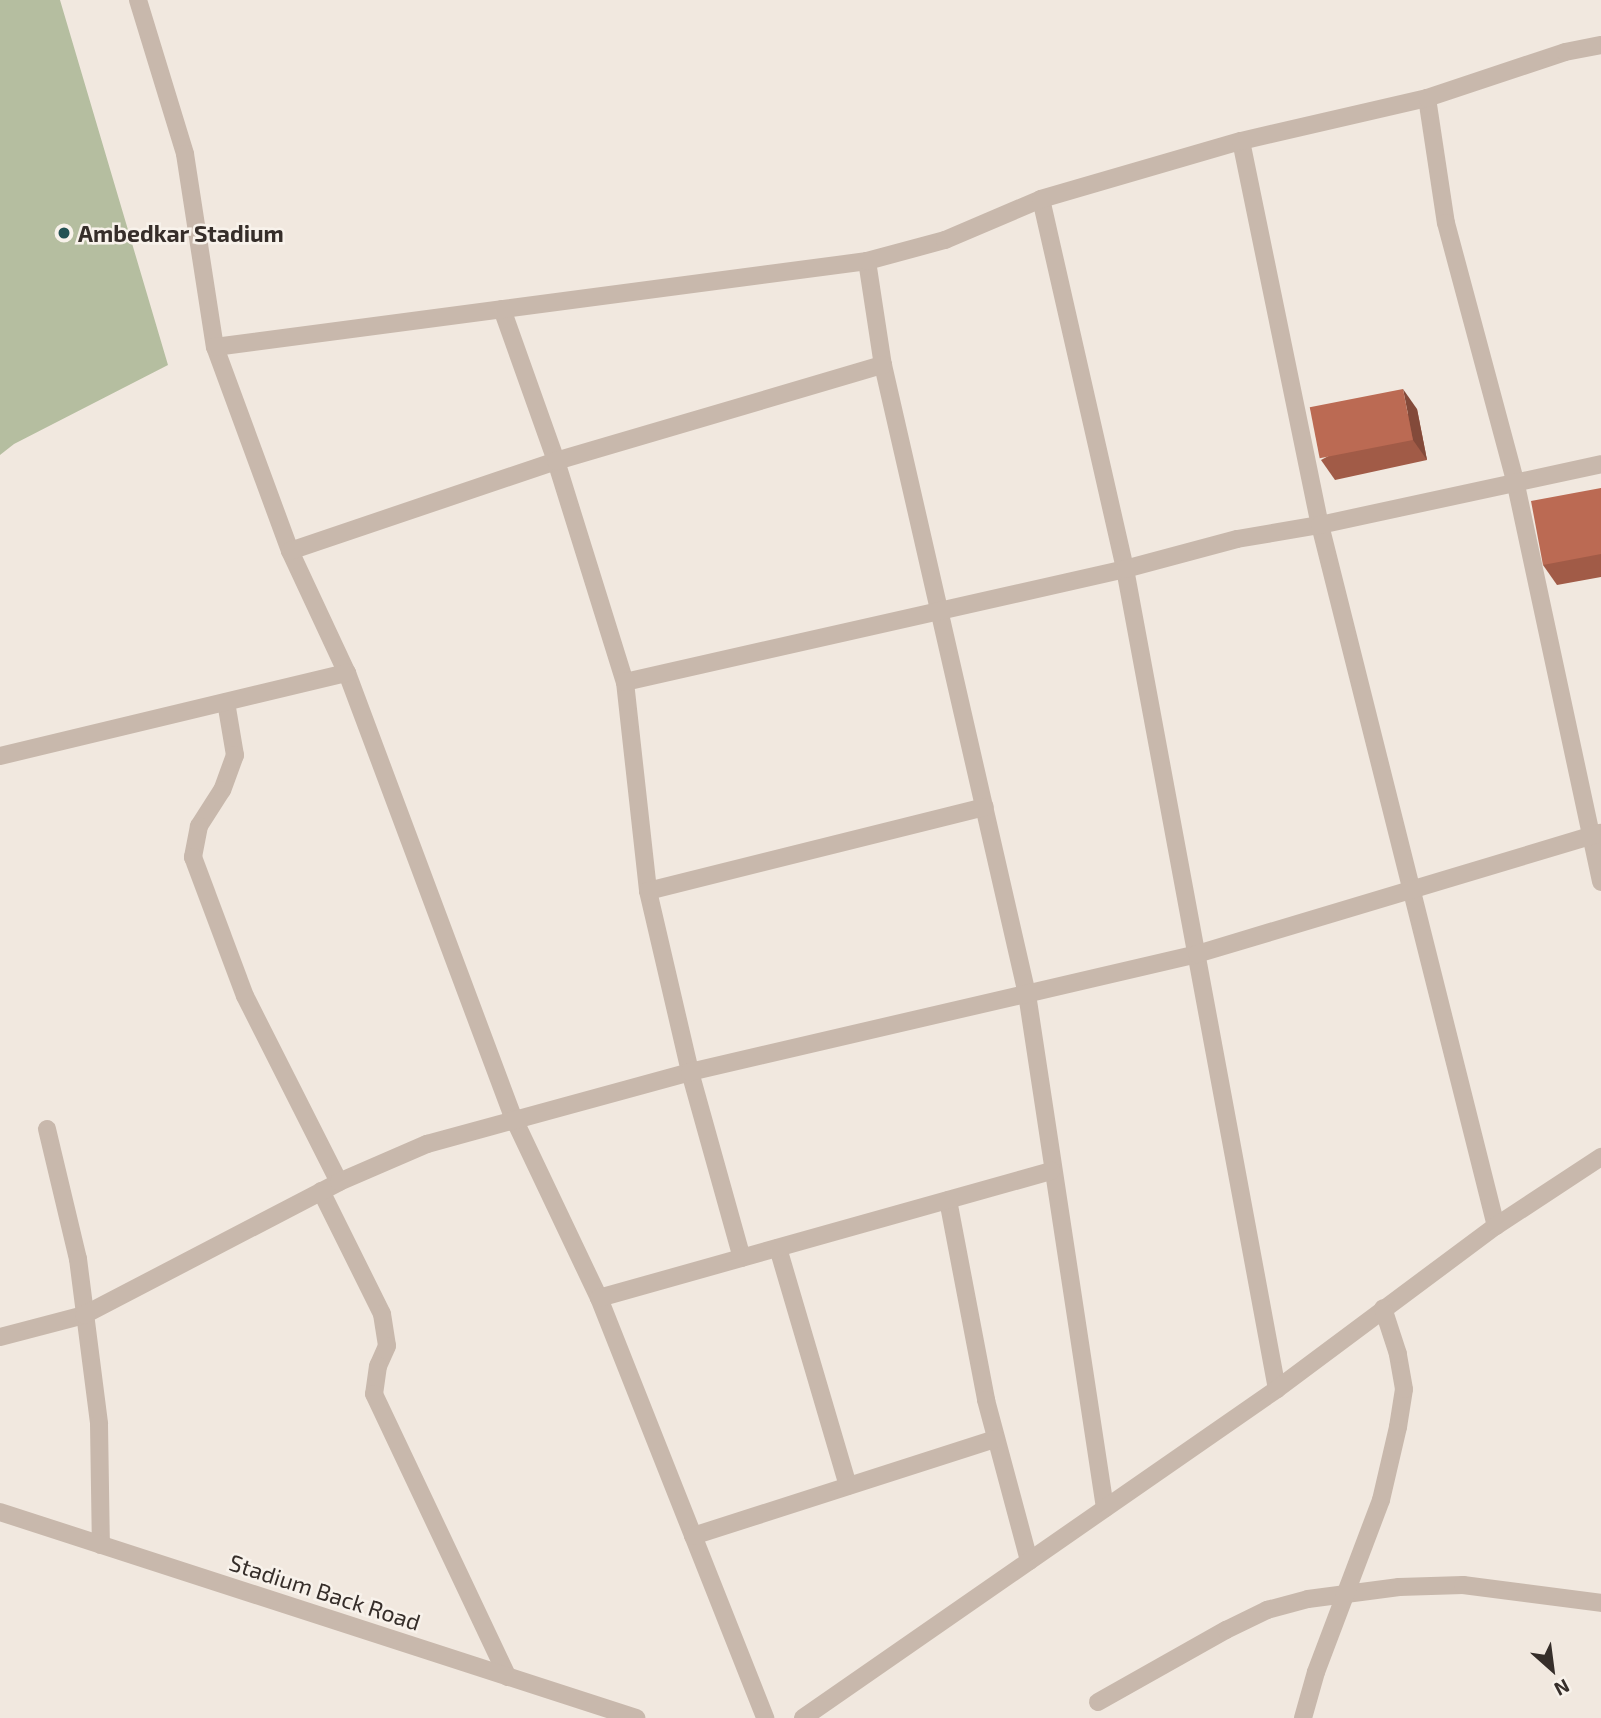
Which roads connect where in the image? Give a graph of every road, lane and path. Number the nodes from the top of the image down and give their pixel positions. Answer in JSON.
{"nodes":[{"id":1,"x":138,"y":0,"type":"edge"},
{"id":2,"x":1601,"y":45,"type":"edge"},
{"id":3,"x":1427,"y":98,"type":"junction"},
{"id":4,"x":1241,"y":141,"type":"junction"},
{"id":5,"x":1041,"y":199,"type":"junction"},
{"id":6,"x":867,"y":261,"type":"junction"},
{"id":7,"x":502,"y":309,"type":"junction"},
{"id":8,"x":215,"y":346,"type":"junction"},
{"id":9,"x":883,"y":365,"type":"junction"},
{"id":10,"x":556,"y":461,"type":"junction"},
{"id":11,"x":1601,"y":464,"type":"edge"},
{"id":12,"x":1516,"y":485,"type":"junction"},
{"id":13,"x":1320,"y":525,"type":"junction"},
{"id":14,"x":290,"y":551,"type":"junction"},
{"id":15,"x":1125,"y":569,"type":"junction"},
{"id":16,"x":940,"y":609,"type":"junction"},
{"id":17,"x":347,"y":673,"type":"junction"},
{"id":18,"x":625,"y":682,"type":"junction"},
{"id":19,"x":226,"y":702,"type":"junction"},
{"id":20,"x":0,"y":756,"type":"edge"},
{"id":21,"x":985,"y":807,"type":"junction"},
{"id":22,"x":1595,"y":835,"type":"edge"},
{"id":23,"x":1601,"y":882,"type":"edge"},
{"id":24,"x":1411,"y":889,"type":"junction"},
{"id":25,"x":648,"y":891,"type":"junction"},
{"id":26,"x":1197,"y":954,"type":"junction"},
{"id":27,"x":1027,"y":994,"type":"junction"},
{"id":28,"x":690,"y":1072,"type":"junction"},
{"id":29,"x":514,"y":1119,"type":"junction"},
{"id":30,"x":47,"y":1129,"type":"dead end"},
{"id":31,"x":1601,"y":1157,"type":"edge"},
{"id":32,"x":1052,"y":1171,"type":"junction"},
{"id":33,"x":339,"y":1182,"type":"junction"},
{"id":34,"x":321,"y":1191,"type":"junction"},
{"id":35,"x":948,"y":1200,"type":"junction"},
{"id":36,"x":1496,"y":1226,"type":"junction"},
{"id":37,"x":778,"y":1248,"type":"junction"},
{"id":38,"x":742,"y":1258,"type":"junction"},
{"id":39,"x":599,"y":1298,"type":"junction"},
{"id":40,"x":1383,"y":1308,"type":"junction"},
{"id":41,"x":84,"y":1315,"type":"junction"},
{"id":42,"x":0,"y":1337,"type":"edge"},
{"id":43,"x":1277,"y":1389,"type":"junction"},
{"id":44,"x":996,"y":1439,"type":"junction"},
{"id":45,"x":848,"y":1486,"type":"junction"},
{"id":46,"x":1105,"y":1508,"type":"junction"},
{"id":47,"x":0,"y":1512,"type":"edge"},
{"id":48,"x":693,"y":1536,"type":"junction"},
{"id":49,"x":101,"y":1545,"type":"junction"},
{"id":50,"x":1029,"y":1560,"type":"junction"},
{"id":51,"x":1346,"y":1592,"type":"junction"},
{"id":52,"x":1601,"y":1604,"type":"edge"},
{"id":53,"x":508,"y":1677,"type":"junction"},
{"id":54,"x":1098,"y":1702,"type":"dead end"},
{"id":55,"x":636,"y":1718,"type":"edge"},
{"id":56,"x":765,"y":1718,"type":"edge"},
{"id":57,"x":803,"y":1718,"type":"edge"},
{"id":58,"x":1303,"y":1718,"type":"edge"}],
"edges":[{"from":1,"to":8,"type":"street"},
{"from":2,"to":3,"type":"street"},
{"from":3,"to":4,"type":"street"},
{"from":3,"to":12,"type":"street"},
{"from":4,"to":5,"type":"street"},
{"from":4,"to":13,"type":"street"},
{"from":5,"to":6,"type":"street"},
{"from":5,"to":15,"type":"street"},
{"from":6,"to":7,"type":"street"},
{"from":6,"to":9,"type":"street"},
{"from":7,"to":8,"type":"street"},
{"from":7,"to":10,"type":"street"},
{"from":8,"to":14,"type":"street"},
{"from":9,"to":10,"type":"street"},
{"from":9,"to":16,"type":"street"},
{"from":10,"to":14,"type":"street"},
{"from":10,"to":18,"type":"street"},
{"from":11,"to":12,"type":"street"},
{"from":12,"to":13,"type":"street"},
{"from":12,"to":22,"type":"street"},
{"from":13,"to":15,"type":"street"},
{"from":13,"to":24,"type":"street"},
{"from":14,"to":17,"type":"street"},
{"from":15,"to":16,"type":"street"},
{"from":15,"to":26,"type":"street"},
{"from":16,"to":18,"type":"street"},
{"from":16,"to":21,"type":"street"},
{"from":17,"to":19,"type":"street"},
{"from":17,"to":29,"type":"street"},
{"from":18,"to":25,"type":"street"},
{"from":19,"to":20,"type":"street"},
{"from":19,"to":33,"type":"street"},
{"from":21,"to":25,"type":"street"},
{"from":21,"to":27,"type":"street"},
{"from":22,"to":23,"type":"street"},
{"from":22,"to":24,"type":"street"},
{"from":24,"to":26,"type":"street"},
{"from":24,"to":36,"type":"street"},
{"from":25,"to":28,"type":"street"},
{"from":26,"to":27,"type":"street"},
{"from":26,"to":43,"type":"street"},
{"from":27,"to":28,"type":"street"},
{"from":27,"to":32,"type":"street"},
{"from":28,"to":29,"type":"street"},
{"from":28,"to":38,"type":"street"},
{"from":29,"to":33,"type":"street"},
{"from":29,"to":39,"type":"street"},
{"from":30,"to":41,"type":"street"},
{"from":31,"to":36,"type":"street"},
{"from":32,"to":35,"type":"street"},
{"from":32,"to":46,"type":"street"},
{"from":33,"to":34,"type":"street"},
{"from":34,"to":41,"type":"street"},
{"from":34,"to":53,"type":"street"},
{"from":35,"to":37,"type":"street"},
{"from":35,"to":44,"type":"street"},
{"from":36,"to":40,"type":"street"},
{"from":37,"to":38,"type":"street"},
{"from":37,"to":45,"type":"street"},
{"from":38,"to":39,"type":"street"},
{"from":39,"to":48,"type":"street"},
{"from":40,"to":43,"type":"street"},
{"from":40,"to":51,"type":"street"},
{"from":41,"to":42,"type":"street"},
{"from":41,"to":49,"type":"street"},
{"from":43,"to":46,"type":"street"},
{"from":44,"to":45,"type":"street"},
{"from":44,"to":50,"type":"street"},
{"from":45,"to":48,"type":"street"},
{"from":46,"to":50,"type":"street"},
{"from":47,"to":49,"type":"street","name":"Stadium Back Road"},
{"from":48,"to":56,"type":"street"},
{"from":49,"to":53,"type":"street","name":"Stadium Back Road"},
{"from":50,"to":57,"type":"street"},
{"from":51,"to":52,"type":"street"},
{"from":51,"to":54,"type":"street"},
{"from":51,"to":58,"type":"street"},
{"from":53,"to":55,"type":"street","name":"Stadium Back Road"}]}
